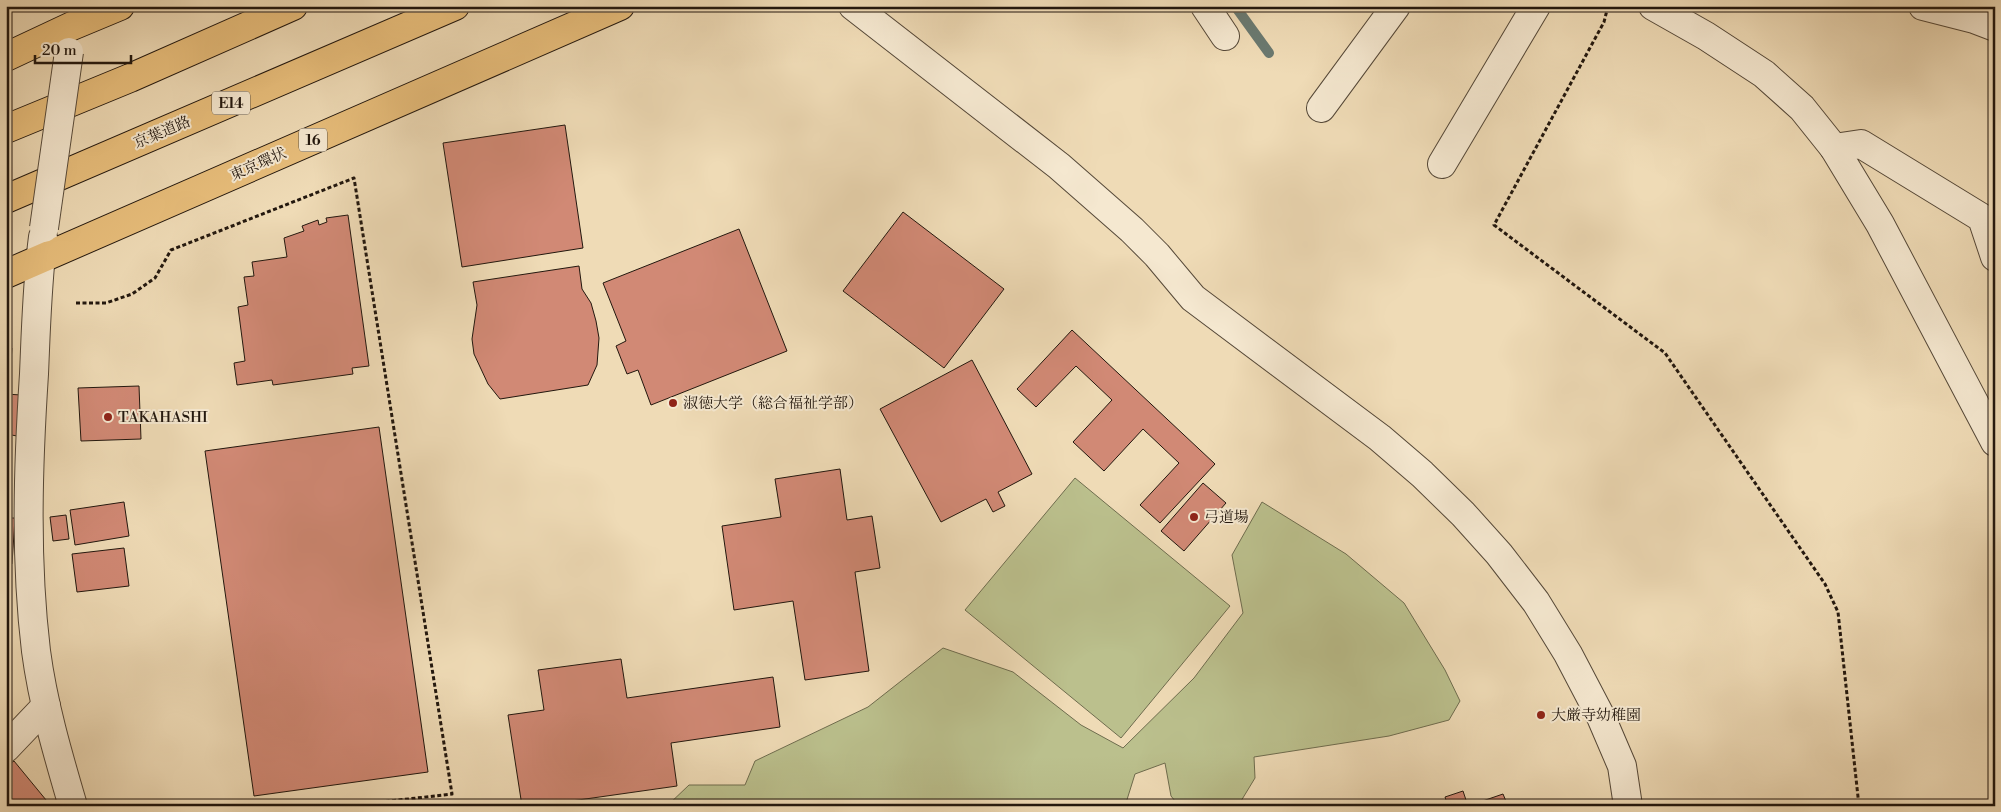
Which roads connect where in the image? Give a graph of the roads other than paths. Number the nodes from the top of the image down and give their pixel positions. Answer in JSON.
{"nodes":[{"id":1,"x":120,"y":6,"type":"edge"},
{"id":2,"x":293,"y":6,"type":"edge"},
{"id":3,"x":455,"y":6,"type":"edge"},
{"id":4,"x":620,"y":6,"type":"edge"},
{"id":5,"x":853,"y":6,"type":"edge"},
{"id":6,"x":1205,"y":6,"type":"edge"},
{"id":7,"x":1396,"y":6,"type":"edge"},
{"id":8,"x":1536,"y":6,"type":"edge"},
{"id":9,"x":1653,"y":6,"type":"edge"},
{"id":10,"x":1923,"y":6,"type":"edge"},
{"id":11,"x":1995,"y":27,"type":"edge"},
{"id":12,"x":72,"y":28,"type":"edge"},
{"id":13,"x":1225,"y":36,"type":"dead end"},
{"id":14,"x":6,"y":58,"type":"edge"},
{"id":15,"x":1321,"y":108,"type":"dead end"},
{"id":16,"x":6,"y":129,"type":"edge"},
{"id":17,"x":1834,"y":148,"type":"junction"},
{"id":18,"x":1442,"y":164,"type":"dead end"},
{"id":19,"x":6,"y":199,"type":"edge"},
{"id":20,"x":1995,"y":257,"type":"edge"},
{"id":21,"x":40,"y":260,"type":"junction"},
{"id":22,"x":6,"y":274,"type":"edge"},
{"id":23,"x":1995,"y":442,"type":"edge"},
{"id":24,"x":46,"y":706,"type":"junction"},
{"id":25,"x":6,"y":748,"type":"edge"},
{"id":26,"x":73,"y":806,"type":"edge"},
{"id":27,"x":1628,"y":806,"type":"edge"}],
"edges":[{"from":1,"to":12,"type":"highway"},
{"from":2,"to":16,"type":"highway"},
{"from":3,"to":19,"type":"highway","name":"京葉道路","number":"E14"},
{"from":4,"to":21,"type":"highway","name":"東京環状","number":"16"},
{"from":5,"to":27,"type":"street"},
{"from":6,"to":13,"type":"street"},
{"from":7,"to":15,"type":"street"},
{"from":8,"to":18,"type":"street"},
{"from":9,"to":17,"type":"street"},
{"from":10,"to":11,"type":"street"},
{"from":12,"to":14,"type":"highway"},
{"from":12,"to":21,"type":"street","bridge":true},
{"from":17,"to":20,"type":"street"},
{"from":17,"to":23,"type":"street"},
{"from":21,"to":22,"type":"highway","name":"東京環状","number":"16"},
{"from":21,"to":24,"type":"street"},
{"from":24,"to":25,"type":"street"},
{"from":24,"to":26,"type":"street"}]}
